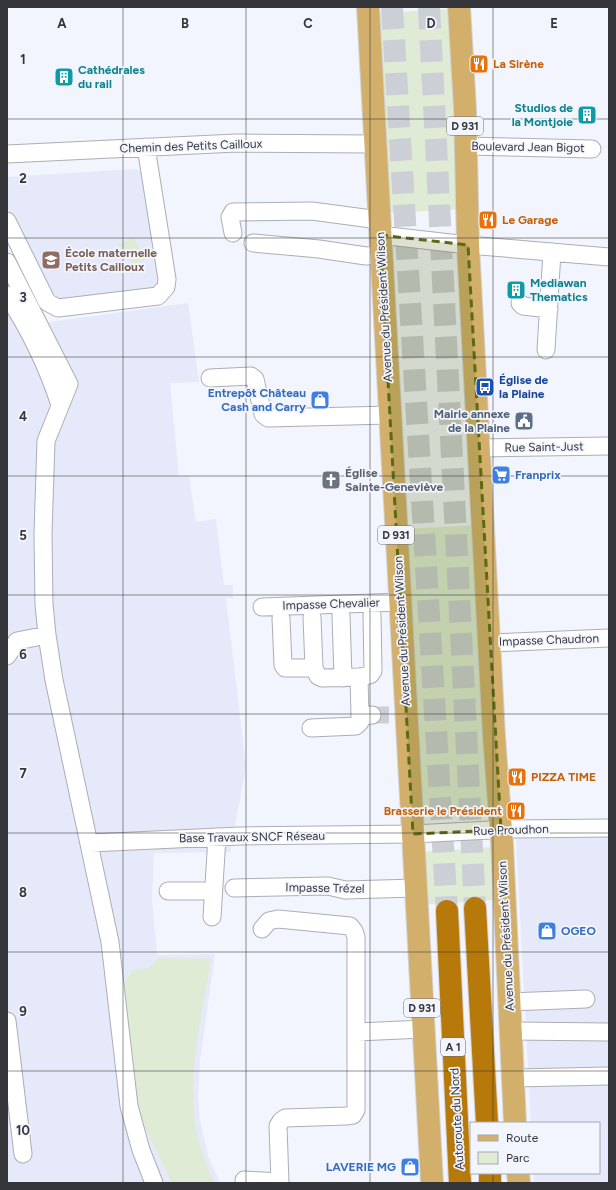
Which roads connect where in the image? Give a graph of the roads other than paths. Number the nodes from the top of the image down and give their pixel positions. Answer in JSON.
{"nodes":[{"id":1,"x":368,"y":7,"type":"edge"},
{"id":2,"x":459,"y":7,"type":"edge"},
{"id":3,"x":374,"y":144,"type":"junction"},
{"id":4,"x":465,"y":146,"type":"junction"},
{"id":5,"x":146,"y":147,"type":"junction"},
{"id":6,"x":592,"y":149,"type":"dead end"},
{"id":7,"x":7,"y":154,"type":"edge"},
{"id":8,"x":7,"y":221,"type":"edge"},
{"id":9,"x":233,"y":233,"type":"dead end"},
{"id":10,"x":380,"y":237,"type":"junction"},
{"id":11,"x":253,"y":243,"type":"dead end"},
{"id":12,"x":468,"y":245,"type":"junction"},
{"id":13,"x":552,"y":252,"type":"junction"},
{"id":14,"x":609,"y":257,"type":"edge"},
{"id":15,"x":7,"y":262,"type":"edge"},
{"id":16,"x":7,"y":295,"type":"edge"},
{"id":17,"x":520,"y":303,"type":"dead end"},
{"id":18,"x":549,"y":308,"type":"junction"},
{"id":19,"x":546,"y":350,"type":"dead end"},
{"id":20,"x":210,"y":378,"type":"dead end"},
{"id":21,"x":60,"y":405,"type":"junction"},
{"id":22,"x":390,"y":415,"type":"junction"},
{"id":23,"x":609,"y":446,"type":"edge"},
{"id":24,"x":479,"y":448,"type":"junction"},
{"id":25,"x":400,"y":602,"type":"junction"},
{"id":26,"x":262,"y":607,"type":"dead end"},
{"id":27,"x":341,"y":615,"type":"dead end"},
{"id":28,"x":372,"y":615,"type":"dead end"},
{"id":29,"x":312,"y":617,"type":"dead end"},
{"id":30,"x":281,"y":618,"type":"dead end"},
{"id":31,"x":47,"y":635,"type":"junction"},
{"id":32,"x":609,"y":638,"type":"edge"},
{"id":33,"x":490,"y":643,"type":"junction"},
{"id":34,"x":7,"y":656,"type":"edge"},
{"id":35,"x":314,"y":668,"type":"junction"},
{"id":36,"x":351,"y":678,"type":"junction"},
{"id":37,"x":311,"y":728,"type":"dead end"},
{"id":38,"x":609,"y":828,"type":"edge"},
{"id":39,"x":501,"y":830,"type":"junction"},
{"id":40,"x":413,"y":834,"type":"junction"},
{"id":41,"x":217,"y":837,"type":"junction"},
{"id":42,"x":90,"y":842,"type":"junction"},
{"id":43,"x":234,"y":888,"type":"dead end"},
{"id":44,"x":416,"y":888,"type":"junction"},
{"id":45,"x":168,"y":891,"type":"dead end"},
{"id":46,"x":213,"y":891,"type":"junction"},
{"id":47,"x":475,"y":908,"type":"tunnel mouth"},
{"id":48,"x":447,"y":911,"type":"tunnel mouth"},
{"id":49,"x":212,"y":917,"type":"dead end"},
{"id":50,"x":262,"y":929,"type":"dead end"},
{"id":51,"x":586,"y":999,"type":"dead end"},
{"id":52,"x":509,"y":1002,"type":"junction"},
{"id":53,"x":7,"y":1021,"type":"edge"},
{"id":54,"x":423,"y":1029,"type":"junction"},
{"id":55,"x":511,"y":1031,"type":"junction"},
{"id":56,"x":357,"y":1032,"type":"junction"},
{"id":57,"x":609,"y":1032,"type":"edge"},
{"id":58,"x":609,"y":1076,"type":"edge"},
{"id":59,"x":513,"y":1078,"type":"junction"},
{"id":60,"x":487,"y":1122,"type":"edge"},
{"id":61,"x":515,"y":1122,"type":"edge"},
{"id":62,"x":23,"y":1154,"type":"dead end"},
{"id":63,"x":244,"y":1180,"type":"dead end"},
{"id":64,"x":280,"y":1182,"type":"edge"},
{"id":65,"x":154,"y":1183,"type":"edge"},
{"id":66,"x":432,"y":1183,"type":"edge"},
{"id":67,"x":460,"y":1183,"type":"edge"}],
"edges":[{"from":1,"to":3,"type":"main road","name":"Avenue du Président Wilson","number":"D 931"},
{"from":2,"to":4,"type":"main road","name":"Avenue du Président Wilson","number":"D 931"},
{"from":3,"to":5,"type":"street","name":"Chemin des Petits Cailloux"},
{"from":3,"to":10,"type":"main road","name":"Avenue du Président Wilson","number":"D 931"},
{"from":4,"to":6,"type":"street","name":"Boulevard Jean Bigot"},
{"from":4,"to":12,"type":"main road","name":"Avenue du Président Wilson","number":"D 931"},
{"from":5,"to":7,"type":"street","name":"Chemin des Petits Cailloux"},
{"from":5,"to":8,"type":"street"},
{"from":9,"to":10,"type":"street"},
{"from":10,"to":11,"type":"street"},
{"from":10,"to":12,"type":"street"},
{"from":10,"to":22,"type":"main road","name":"Avenue du Président Wilson","number":"D 931"},
{"from":12,"to":13,"type":"street"},
{"from":12,"to":24,"type":"main road","name":"Avenue du Président Wilson","number":"D 931"},
{"from":13,"to":14,"type":"street"},
{"from":13,"to":18,"type":"street"},
{"from":15,"to":21,"type":"street"},
{"from":16,"to":21,"type":"street"},
{"from":17,"to":18,"type":"street"},
{"from":18,"to":19,"type":"street"},
{"from":20,"to":22,"type":"street"},
{"from":21,"to":31,"type":"street"},
{"from":22,"to":25,"type":"main road","name":"Avenue du Président Wilson","number":"D 931"},
{"from":23,"to":24,"type":"street","name":"Rue Saint-Just"},
{"from":24,"to":33,"type":"main road","name":"Avenue du Président Wilson","number":"D 931"},
{"from":25,"to":26,"type":"street","name":"Impasse Chevalier"},
{"from":25,"to":40,"type":"main road","name":"Avenue du Président Wilson","number":"D 931"},
{"from":27,"to":36,"type":"street"},
{"from":28,"to":36,"type":"street"},
{"from":29,"to":35,"type":"street"},
{"from":30,"to":35,"type":"street"},
{"from":31,"to":34,"type":"street"},
{"from":31,"to":42,"type":"street"},
{"from":32,"to":33,"type":"street","name":"Impasse Chaudron"},
{"from":33,"to":39,"type":"main road","name":"Avenue du Président Wilson","number":"D 931"},
{"from":35,"to":36,"type":"street"},
{"from":36,"to":37,"type":"street"},
{"from":38,"to":39,"type":"street","name":"Rue Proudhon"},
{"from":39,"to":40,"type":"street","name":"Rue Proudhon"},
{"from":39,"to":52,"type":"main road","name":"Avenue du Président Wilson","number":"D 931"},
{"from":40,"to":41,"type":"street","name":"Base Travaux SNCF Réseau"},
{"from":40,"to":44,"type":"main road","name":"Avenue du Président Wilson","number":"D 931"},
{"from":41,"to":42,"type":"street","name":"Base Travaux SNCF Réseau"},
{"from":41,"to":46,"type":"street"},
{"from":42,"to":65,"type":"street"},
{"from":43,"to":44,"type":"street","name":"Impasse Trézel"},
{"from":44,"to":54,"type":"main road","name":"Avenue du Président Wilson","number":"D 931"},
{"from":45,"to":46,"type":"street"},
{"from":46,"to":49,"type":"street"},
{"from":47,"to":60,"type":"highway","number":"A 1"},
{"from":48,"to":67,"type":"highway","name":"Autoroute du Nord","number":"A 1"},
{"from":50,"to":56,"type":"street"},
{"from":51,"to":52,"type":"street"},
{"from":52,"to":55,"type":"main road","name":"Avenue du Président Wilson","number":"D 931"},
{"from":53,"to":62,"type":"street"},
{"from":54,"to":56,"type":"street"},
{"from":54,"to":66,"type":"main road","name":"Avenue du Président Wilson","number":"D 931"},
{"from":55,"to":57,"type":"street"},
{"from":55,"to":59,"type":"main road","name":"Avenue du Président Wilson","number":"D 931"},
{"from":56,"to":64,"type":"street"},
{"from":58,"to":59,"type":"street"},
{"from":59,"to":61,"type":"main road","name":"Avenue du Président Wilson","number":"D 931"},
{"from":63,"to":64,"type":"street"}]}
